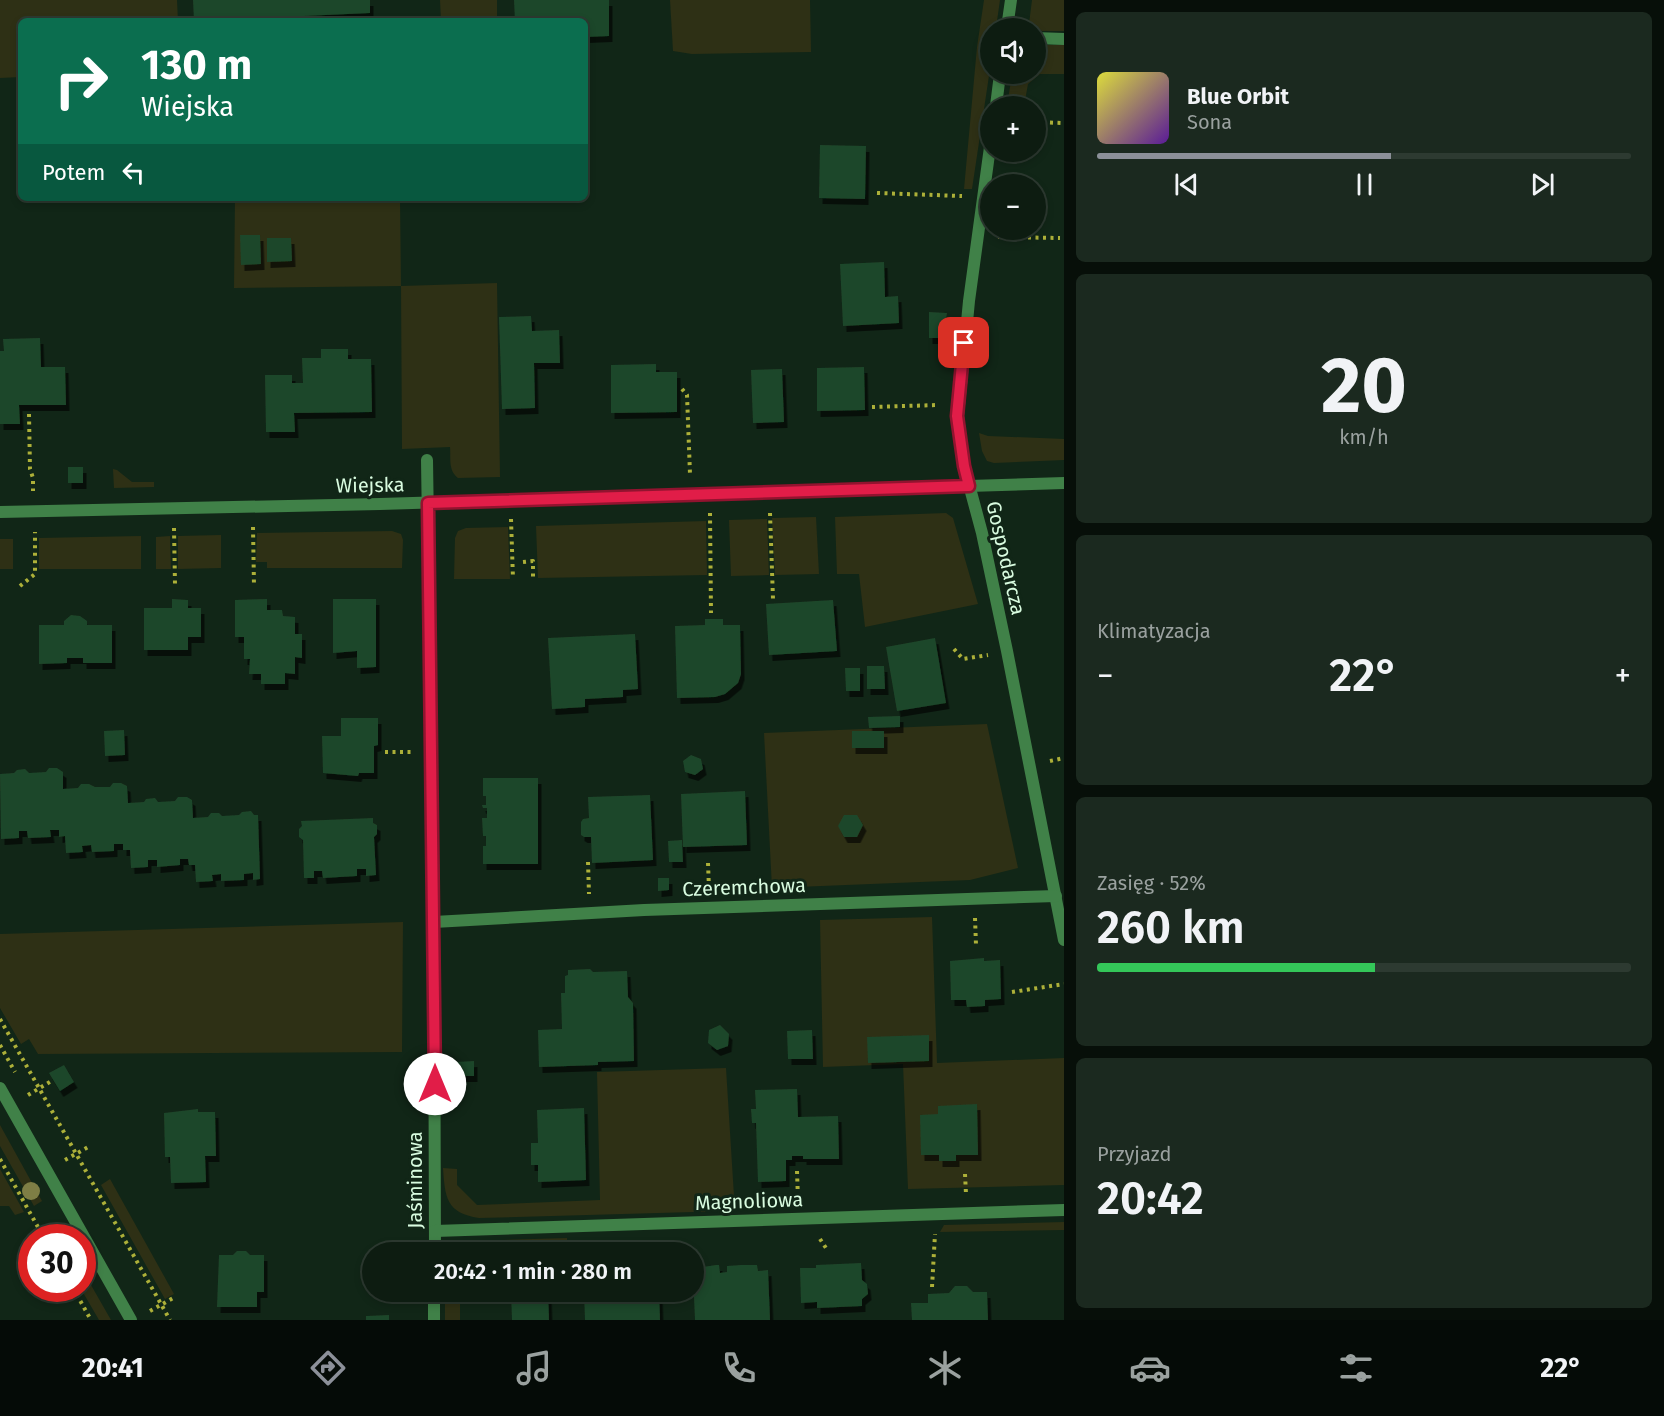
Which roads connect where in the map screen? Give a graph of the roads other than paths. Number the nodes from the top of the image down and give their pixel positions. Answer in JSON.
{"nodes":[{"id":1,"x":1011,"y":0,"type":"edge"},
{"id":2,"x":1008,"y":18,"type":"edge"},
{"id":3,"x":1046,"y":38,"type":"edge"},
{"id":4,"x":1064,"y":39,"type":"edge"},
{"id":5,"x":988,"y":162,"type":"edge"},
{"id":6,"x":427,"y":460,"type":"dead end"},
{"id":7,"x":1064,"y":483,"type":"edge"},
{"id":8,"x":969,"y":486,"type":"junction"},
{"id":9,"x":428,"y":503,"type":"junction"},
{"id":10,"x":0,"y":512,"type":"edge"},
{"id":11,"x":1056,"y":896,"type":"junction"},
{"id":12,"x":434,"y":922,"type":"junction"},
{"id":13,"x":1064,"y":940,"type":"edge"},
{"id":14,"x":0,"y":1088,"type":"edge"},
{"id":15,"x":1064,"y":1210,"type":"edge"},
{"id":16,"x":435,"y":1231,"type":"junction"},
{"id":17,"x":435,"y":1242,"type":"edge"},
{"id":18,"x":434,"y":1302,"type":"edge"},
{"id":19,"x":131,"y":1320,"type":"edge"},
{"id":20,"x":434,"y":1320,"type":"edge"}],
"edges":[{"from":1,"to":2,"type":"street"},
{"from":3,"to":4,"type":"street"},
{"from":5,"to":8,"type":"street","name":"Gospodarcza"},
{"from":6,"to":9,"type":"street","name":"Jaśminowa"},
{"from":7,"to":8,"type":"street","name":"Wiejska"},
{"from":8,"to":9,"type":"street","name":"Wiejska"},
{"from":8,"to":11,"type":"street","name":"Gospodarcza"},
{"from":9,"to":10,"type":"street","name":"Wiejska"},
{"from":9,"to":12,"type":"street","name":"Jaśminowa"},
{"from":11,"to":12,"type":"street","name":"Czeremchowa"},
{"from":11,"to":13,"type":"street","name":"Gospodarcza"},
{"from":12,"to":16,"type":"street","name":"Jaśminowa"},
{"from":14,"to":19,"type":"street"},
{"from":15,"to":16,"type":"street","name":"Magnoliowa"},
{"from":16,"to":17,"type":"street","name":"Jaśminowa"},
{"from":18,"to":20,"type":"street"}]}
